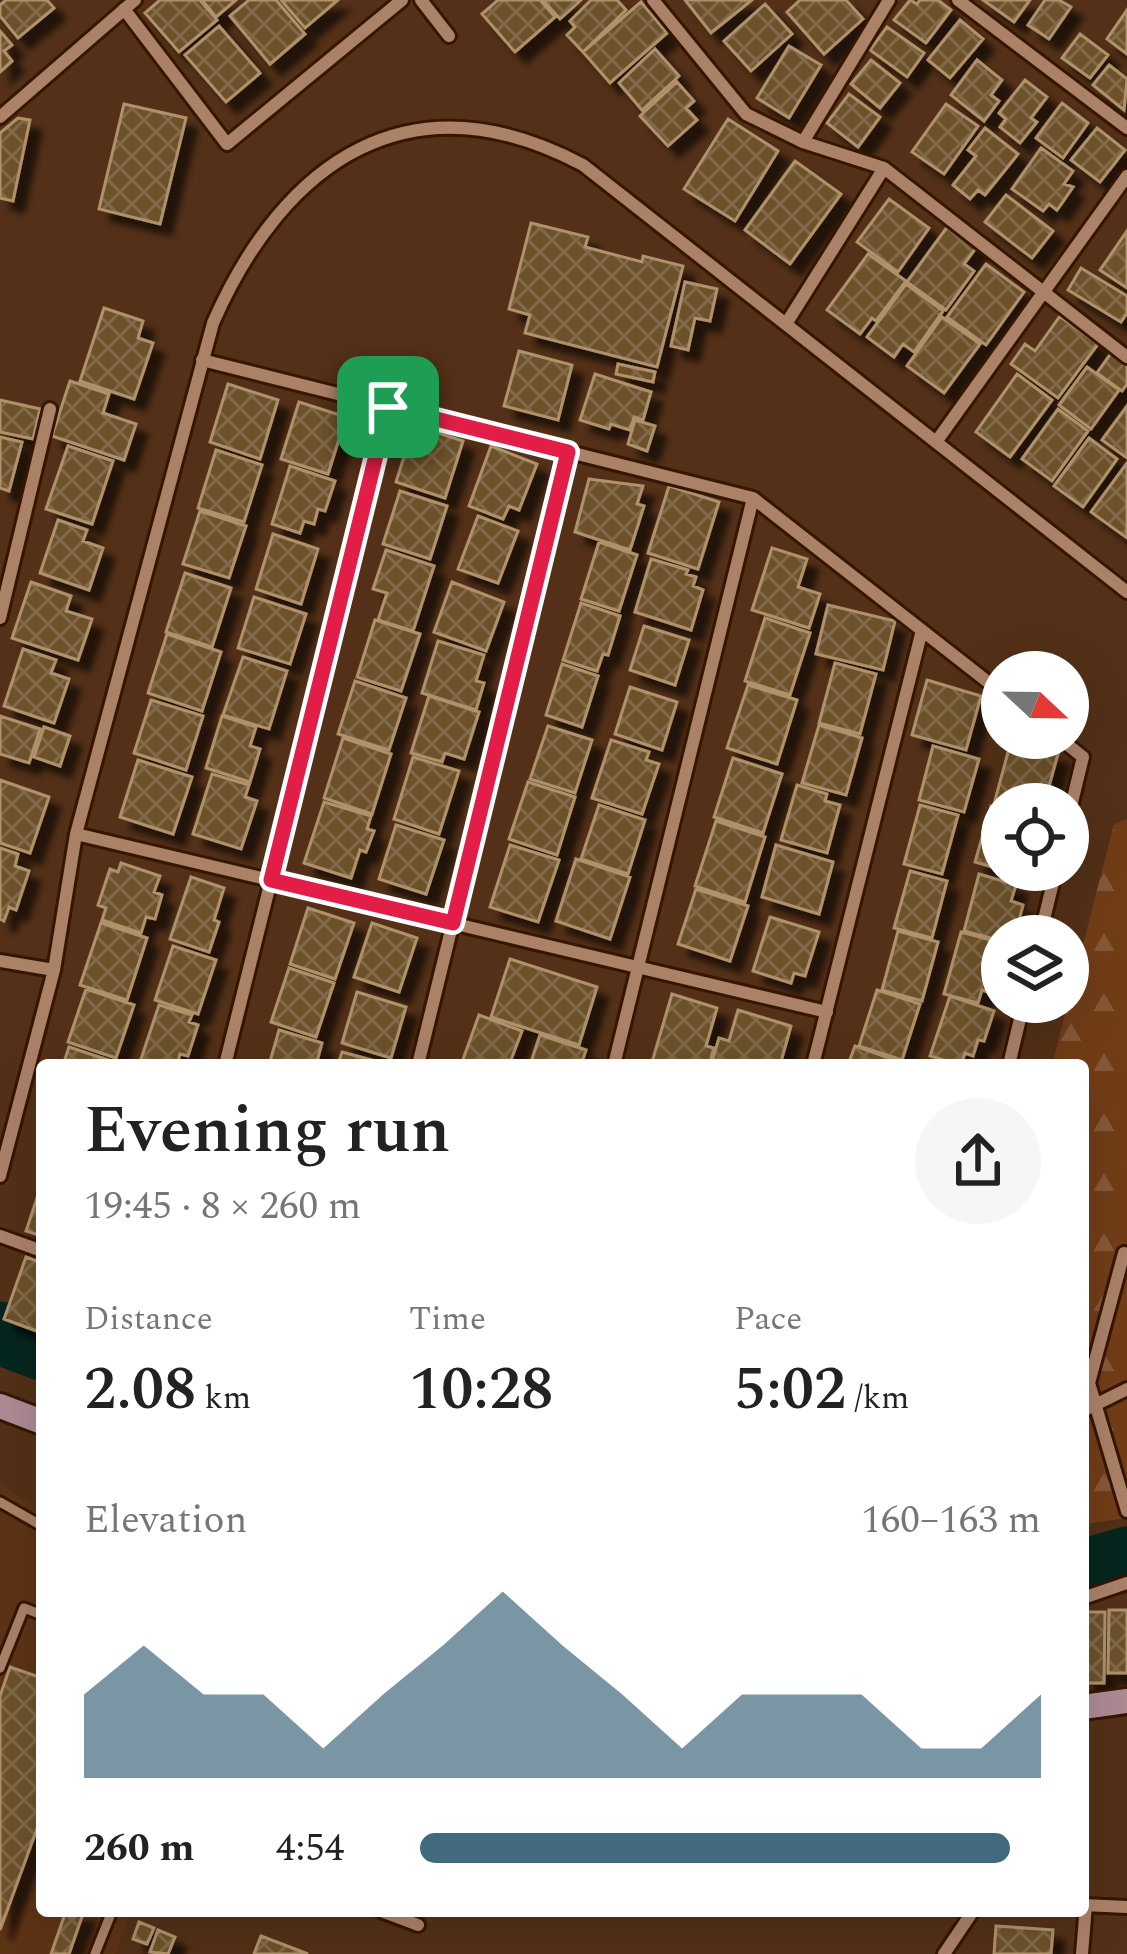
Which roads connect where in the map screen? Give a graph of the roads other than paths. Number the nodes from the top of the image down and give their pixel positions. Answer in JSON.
{"nodes":[{"id":1,"x":402,"y":0,"type":"edge"},
{"id":2,"x":422,"y":0,"type":"edge"},
{"id":3,"x":653,"y":0,"type":"edge"},
{"id":4,"x":958,"y":0,"type":"edge"},
{"id":5,"x":886,"y":1,"type":"edge"},
{"id":6,"x":130,"y":5,"type":"edge"},
{"id":7,"x":449,"y":36,"type":"dead end"},
{"id":8,"x":0,"y":116,"type":"edge"},
{"id":9,"x":1127,"y":128,"type":"edge"},
{"id":10,"x":803,"y":142,"type":"junction"},
{"id":11,"x":884,"y":168,"type":"junction"},
{"id":12,"x":1127,"y":176,"type":"edge"},
{"id":13,"x":1042,"y":291,"type":"junction"},
{"id":14,"x":786,"y":324,"type":"junction"},
{"id":15,"x":1127,"y":357,"type":"edge"},
{"id":16,"x":202,"y":360,"type":"junction"},
{"id":17,"x":388,"y":407,"type":"junction"},
{"id":18,"x":50,"y":409,"type":"dead end"},
{"id":19,"x":936,"y":442,"type":"junction"},
{"id":20,"x":568,"y":452,"type":"junction"},
{"id":21,"x":753,"y":498,"type":"junction"},
{"id":22,"x":1127,"y":592,"type":"edge"},
{"id":23,"x":1,"y":609,"type":"edge"},
{"id":24,"x":922,"y":630,"type":"junction"},
{"id":25,"x":981,"y":676,"type":"edge"},
{"id":26,"x":76,"y":834,"type":"junction"},
{"id":27,"x":271,"y":880,"type":"junction"},
{"id":28,"x":453,"y":923,"type":"junction"},
{"id":29,"x":0,"y":962,"type":"edge"},
{"id":30,"x":638,"y":967,"type":"junction"},
{"id":31,"x":54,"y":970,"type":"junction"},
{"id":32,"x":826,"y":1012,"type":"junction"},
{"id":33,"x":1019,"y":1023,"type":"edge"},
{"id":34,"x":226,"y":1059,"type":"edge"},
{"id":35,"x":419,"y":1059,"type":"edge"},
{"id":36,"x":615,"y":1059,"type":"edge"},
{"id":37,"x":814,"y":1059,"type":"edge"},
{"id":38,"x":1010,"y":1059,"type":"edge"},
{"id":39,"x":0,"y":1176,"type":"edge"},
{"id":40,"x":0,"y":1236,"type":"edge"},
{"id":41,"x":36,"y":1249,"type":"edge"},
{"id":42,"x":1124,"y":1253,"type":"edge"},
{"id":43,"x":1127,"y":1389,"type":"edge"},
{"id":44,"x":0,"y":1406,"type":"edge"},
{"id":45,"x":1089,"y":1408,"type":"edge"},
{"id":46,"x":36,"y":1420,"type":"edge"},
{"id":47,"x":0,"y":1502,"type":"edge"},
{"id":48,"x":1127,"y":1511,"type":"edge"},
{"id":49,"x":36,"y":1523,"type":"edge"},
{"id":50,"x":1127,"y":1583,"type":"edge"},
{"id":51,"x":1089,"y":1596,"type":"edge"},
{"id":52,"x":36,"y":1613,"type":"edge"},
{"id":53,"x":0,"y":1668,"type":"edge"},
{"id":54,"x":1127,"y":1701,"type":"edge"},
{"id":55,"x":1089,"y":1706,"type":"edge"},
{"id":56,"x":1089,"y":1905,"type":"edge"},
{"id":57,"x":1127,"y":1907,"type":"edge"},
{"id":58,"x":110,"y":1917,"type":"edge"},
{"id":59,"x":397,"y":1917,"type":"edge"},
{"id":60,"x":969,"y":1917,"type":"edge"},
{"id":61,"x":1084,"y":1917,"type":"edge"},
{"id":62,"x":418,"y":1925,"type":"dead end"},
{"id":63,"x":95,"y":1954,"type":"edge"},
{"id":64,"x":944,"y":1954,"type":"edge"},
{"id":65,"x":1082,"y":1954,"type":"edge"}],
"edges":[{"from":1,"to":6,"type":"street"},
{"from":2,"to":7,"type":"street"},
{"from":3,"to":10,"type":"street"},
{"from":4,"to":9,"type":"street"},
{"from":5,"to":10,"type":"street"},
{"from":6,"to":8,"type":"street"},
{"from":10,"to":11,"type":"street"},
{"from":11,"to":13,"type":"street"},
{"from":11,"to":14,"type":"street"},
{"from":12,"to":13,"type":"street"},
{"from":13,"to":15,"type":"street"},
{"from":13,"to":19,"type":"street"},
{"from":14,"to":16,"type":"street"},
{"from":14,"to":19,"type":"street"},
{"from":16,"to":17,"type":"street"},
{"from":16,"to":26,"type":"street"},
{"from":17,"to":20,"type":"street"},
{"from":17,"to":27,"type":"street"},
{"from":18,"to":23,"type":"street"},
{"from":19,"to":22,"type":"street"},
{"from":20,"to":21,"type":"street"},
{"from":20,"to":28,"type":"street"},
{"from":21,"to":24,"type":"street"},
{"from":21,"to":30,"type":"street"},
{"from":24,"to":25,"type":"street"},
{"from":24,"to":32,"type":"street"},
{"from":26,"to":27,"type":"street"},
{"from":26,"to":31,"type":"street"},
{"from":27,"to":28,"type":"street"},
{"from":27,"to":34,"type":"street"},
{"from":28,"to":30,"type":"street"},
{"from":28,"to":35,"type":"street"},
{"from":29,"to":31,"type":"street"},
{"from":30,"to":32,"type":"street"},
{"from":30,"to":36,"type":"street"},
{"from":31,"to":39,"type":"street"},
{"from":32,"to":37,"type":"street"},
{"from":33,"to":38,"type":"street"},
{"from":40,"to":41,"type":"street"},
{"from":42,"to":45,"type":"street"},
{"from":43,"to":45,"type":"street"},
{"from":44,"to":46,"type":"street"},
{"from":45,"to":48,"type":"street"},
{"from":47,"to":49,"type":"lane"},
{"from":50,"to":51,"type":"street"},
{"from":52,"to":53,"type":"lane"},
{"from":54,"to":55,"type":"street"},
{"from":56,"to":57,"type":"street"},
{"from":58,"to":63,"type":"lane"},
{"from":59,"to":62,"type":"street"},
{"from":60,"to":64,"type":"street"},
{"from":61,"to":65,"type":"street"}]}
